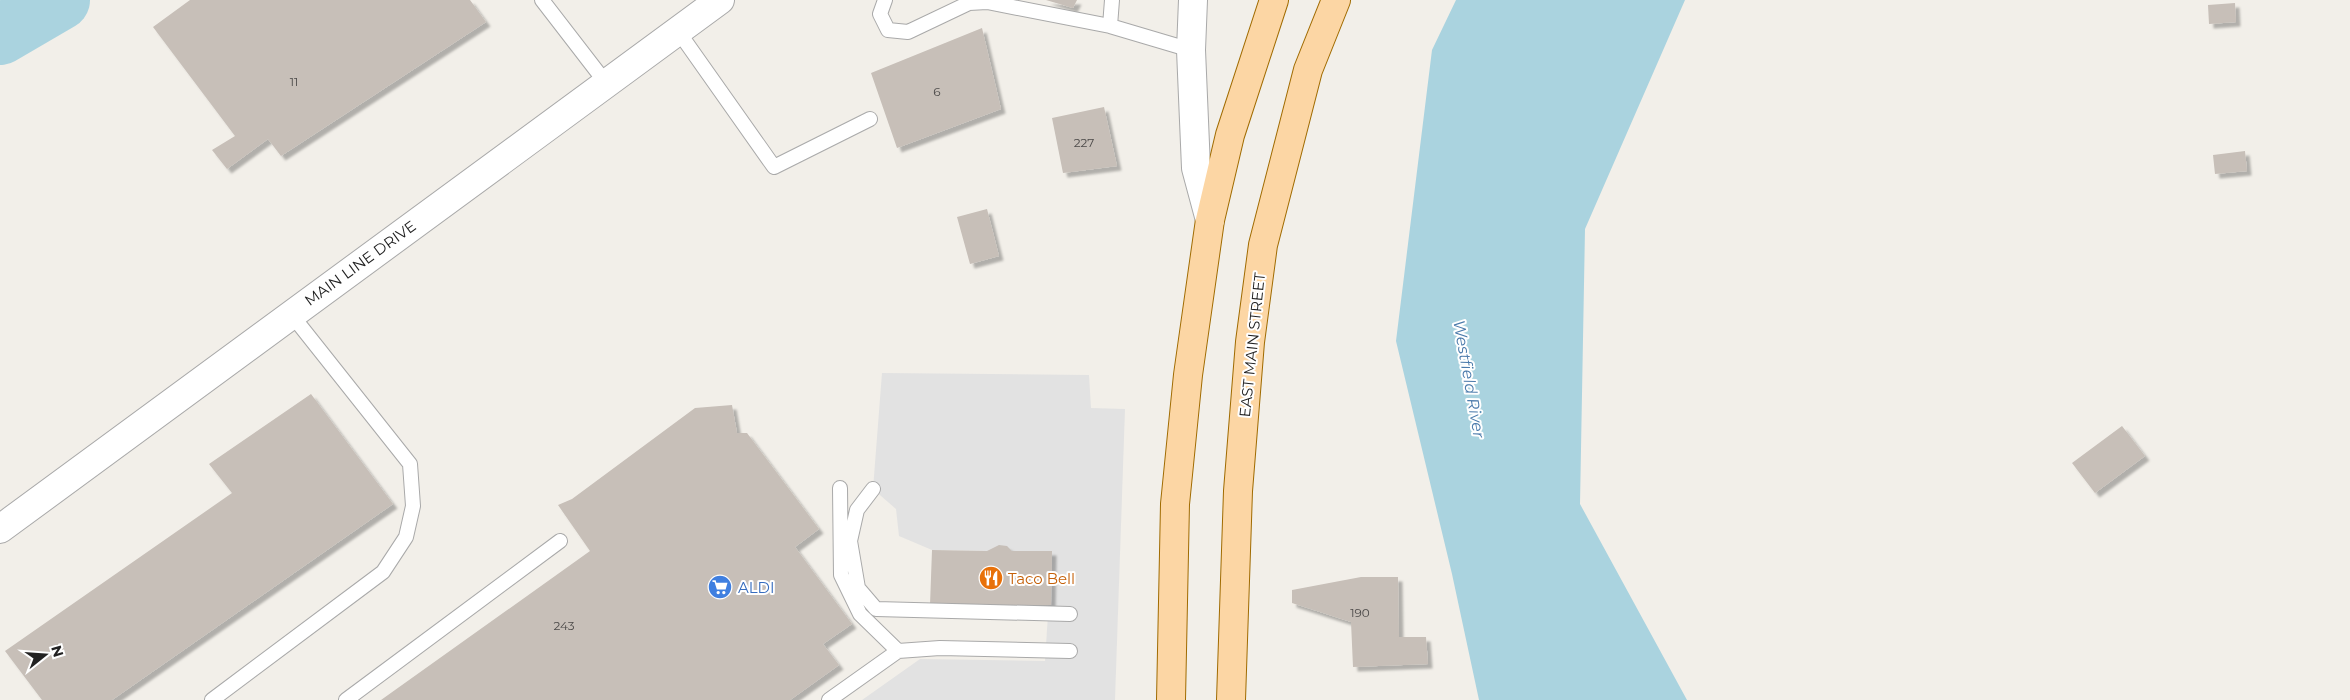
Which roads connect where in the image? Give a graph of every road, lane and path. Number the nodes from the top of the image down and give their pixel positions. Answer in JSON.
{"nodes":[{"id":1,"x":542,"y":0,"type":"edge"},
{"id":2,"x":720,"y":0,"type":"edge"},
{"id":3,"x":886,"y":0,"type":"edge"},
{"id":4,"x":1112,"y":0,"type":"edge"},
{"id":5,"x":1193,"y":0,"type":"edge"},
{"id":6,"x":1274,"y":0,"type":"edge"},
{"id":7,"x":1336,"y":0,"type":"edge"},
{"id":8,"x":1110,"y":26,"type":"junction"},
{"id":9,"x":678,"y":31,"type":"junction"},
{"id":10,"x":1191,"y":50,"type":"junction"},
{"id":11,"x":606,"y":83,"type":"junction"},
{"id":12,"x":870,"y":119,"type":"dead end"},
{"id":13,"x":1210,"y":220,"type":"junction"},
{"id":14,"x":291,"y":314,"type":"junction"},
{"id":15,"x":840,"y":488,"type":"dead end"},
{"id":16,"x":873,"y":489,"type":"dead end"},
{"id":17,"x":0,"y":529,"type":"edge"},
{"id":18,"x":560,"y":541,"type":"dead end"},
{"id":19,"x":1070,"y":614,"type":"dead end"},
{"id":20,"x":898,"y":651,"type":"junction"},
{"id":21,"x":1070,"y":651,"type":"dead end"},
{"id":22,"x":212,"y":700,"type":"edge"},
{"id":23,"x":346,"y":700,"type":"edge"},
{"id":24,"x":829,"y":700,"type":"edge"},
{"id":25,"x":1171,"y":700,"type":"edge"},
{"id":26,"x":1231,"y":700,"type":"edge"}],
"edges":[{"from":1,"to":11,"type":"lane"},
{"from":2,"to":9,"type":"street","name":"MAIN LINE DRIVE"},
{"from":3,"to":8,"type":"lane"},
{"from":4,"to":8,"type":"lane"},
{"from":5,"to":10,"type":"street"},
{"from":6,"to":13,"type":"main road"},
{"from":7,"to":26,"type":"main road","name":"EAST MAIN STREET"},
{"from":8,"to":10,"type":"lane"},
{"from":9,"to":11,"type":"street","name":"MAIN LINE DRIVE"},
{"from":9,"to":12,"type":"lane"},
{"from":10,"to":13,"type":"street"},
{"from":11,"to":14,"type":"street","name":"MAIN LINE DRIVE"},
{"from":13,"to":25,"type":"main road"},
{"from":14,"to":17,"type":"street","name":"MAIN LINE DRIVE"},
{"from":14,"to":22,"type":"lane"},
{"from":15,"to":20,"type":"lane"},
{"from":16,"to":19,"type":"lane"},
{"from":18,"to":23,"type":"lane"},
{"from":20,"to":21,"type":"lane"},
{"from":20,"to":24,"type":"lane"}]}
